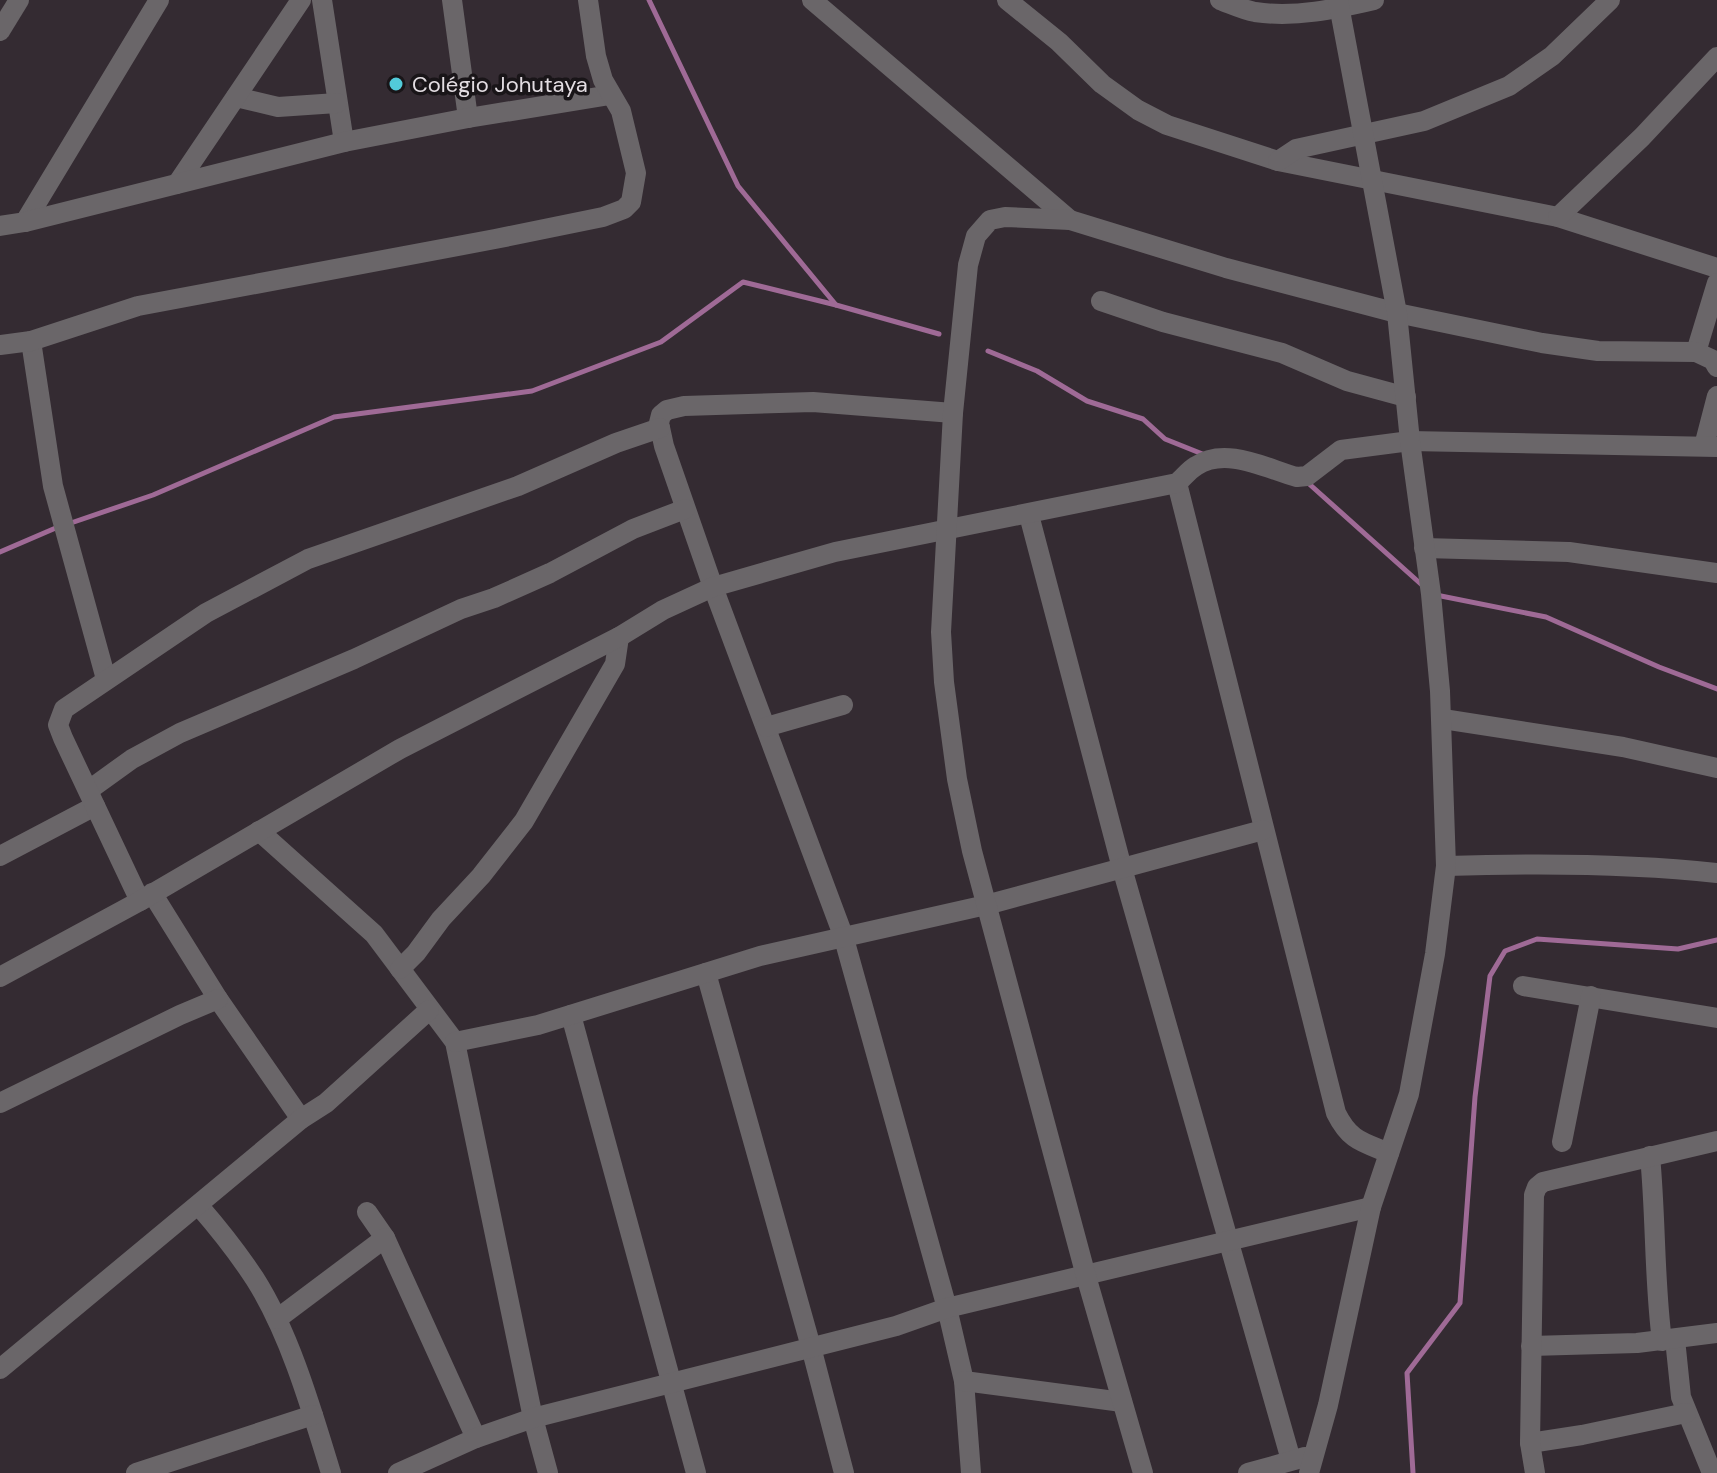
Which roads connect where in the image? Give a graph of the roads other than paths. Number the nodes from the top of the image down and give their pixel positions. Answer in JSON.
{"nodes":[{"id":1,"x":19,"y":0,"type":"edge"},
{"id":2,"x":159,"y":0,"type":"edge"},
{"id":3,"x":301,"y":0,"type":"edge"},
{"id":4,"x":322,"y":0,"type":"edge"},
{"id":5,"x":452,"y":0,"type":"edge"},
{"id":6,"x":588,"y":0,"type":"edge"},
{"id":7,"x":812,"y":0,"type":"edge"},
{"id":8,"x":1007,"y":0,"type":"edge"},
{"id":9,"x":1220,"y":0,"type":"edge"},
{"id":10,"x":1374,"y":0,"type":"edge"},
{"id":11,"x":1610,"y":0,"type":"edge"},
{"id":12,"x":1338,"y":4,"type":"edge"},
{"id":13,"x":0,"y":31,"type":"edge"},
{"id":14,"x":1717,"y":57,"type":"edge"},
{"id":15,"x":610,"y":95,"type":"junction"},
{"id":16,"x":236,"y":97,"type":"junction"},
{"id":17,"x":337,"y":103,"type":"junction"},
{"id":18,"x":468,"y":118,"type":"junction"},
{"id":19,"x":1363,"y":135,"type":"junction"},
{"id":20,"x":344,"y":142,"type":"junction"},
{"id":21,"x":1278,"y":161,"type":"junction"},
{"id":22,"x":1371,"y":180,"type":"junction"},
{"id":23,"x":177,"y":184,"type":"junction"},
{"id":24,"x":1558,"y":217,"type":"junction"},
{"id":25,"x":1070,"y":220,"type":"junction"},
{"id":26,"x":25,"y":222,"type":"junction"},
{"id":27,"x":0,"y":226,"type":"edge"},
{"id":28,"x":1717,"y":268,"type":"edge"},
{"id":29,"x":1717,"y":283,"type":"edge"},
{"id":30,"x":1101,"y":301,"type":"dead end"},
{"id":31,"x":1397,"y":313,"type":"junction"},
{"id":32,"x":31,"y":341,"type":"junction"},
{"id":33,"x":0,"y":345,"type":"edge"},
{"id":34,"x":1696,"y":352,"type":"junction"},
{"id":35,"x":1717,"y":367,"type":"edge"},
{"id":36,"x":1717,"y":396,"type":"edge"},
{"id":37,"x":1406,"y":397,"type":"junction"},
{"id":38,"x":953,"y":413,"type":"junction"},
{"id":39,"x":660,"y":428,"type":"junction"},
{"id":40,"x":1410,"y":441,"type":"junction"},
{"id":41,"x":1710,"y":447,"type":"edge"},
{"id":42,"x":1177,"y":483,"type":"junction"},
{"id":43,"x":685,"y":509,"type":"junction"},
{"id":44,"x":1029,"y":515,"type":"junction"},
{"id":45,"x":944,"y":532,"type":"junction"},
{"id":46,"x":1424,"y":548,"type":"junction"},
{"id":47,"x":1717,"y":573,"type":"edge"},
{"id":48,"x":713,"y":587,"type":"junction"},
{"id":49,"x":619,"y":637,"type":"junction"},
{"id":50,"x":106,"y":679,"type":"junction"},
{"id":51,"x":843,"y":705,"type":"dead end"},
{"id":52,"x":1443,"y":719,"type":"junction"},
{"id":53,"x":766,"y":727,"type":"junction"},
{"id":54,"x":1717,"y":768,"type":"edge"},
{"id":55,"x":92,"y":798,"type":"junction"},
{"id":56,"x":1263,"y":830,"type":"junction"},
{"id":57,"x":259,"y":831,"type":"junction"},
{"id":58,"x":0,"y":856,"type":"edge"},
{"id":59,"x":1446,"y":866,"type":"junction"},
{"id":60,"x":1122,"y":868,"type":"junction"},
{"id":61,"x":1717,"y":873,"type":"edge"},
{"id":62,"x":146,"y":897,"type":"junction"},
{"id":63,"x":986,"y":905,"type":"junction"},
{"id":64,"x":843,"y":935,"type":"junction"},
{"id":65,"x":400,"y":969,"type":"junction"},
{"id":66,"x":706,"y":973,"type":"junction"},
{"id":67,"x":0,"y":977,"type":"edge"},
{"id":68,"x":1523,"y":986,"type":"dead end"},
{"id":69,"x":1591,"y":996,"type":"junction"},
{"id":70,"x":218,"y":999,"type":"junction"},
{"id":71,"x":429,"y":1010,"type":"junction"},
{"id":72,"x":571,"y":1015,"type":"junction"},
{"id":73,"x":1717,"y":1018,"type":"edge"},
{"id":74,"x":455,"y":1042,"type":"junction"},
{"id":75,"x":0,"y":1103,"type":"edge"},
{"id":76,"x":301,"y":1119,"type":"junction"},
{"id":77,"x":1717,"y":1141,"type":"edge"},
{"id":78,"x":1562,"y":1142,"type":"dead end"},
{"id":79,"x":1389,"y":1153,"type":"junction"},
{"id":80,"x":1650,"y":1156,"type":"junction"},
{"id":81,"x":199,"y":1206,"type":"junction"},
{"id":82,"x":1371,"y":1207,"type":"junction"},
{"id":83,"x":367,"y":1212,"type":"dead end"},
{"id":84,"x":385,"y":1238,"type":"junction"},
{"id":85,"x":1228,"y":1240,"type":"junction"},
{"id":86,"x":1086,"y":1276,"type":"junction"},
{"id":87,"x":947,"y":1308,"type":"junction"},
{"id":88,"x":277,"y":1319,"type":"junction"},
{"id":89,"x":1717,"y":1333,"type":"edge"},
{"id":90,"x":1668,"y":1340,"type":"junction"},
{"id":91,"x":1531,"y":1346,"type":"junction"},
{"id":92,"x":811,"y":1347,"type":"junction"},
{"id":93,"x":0,"y":1369,"type":"edge"},
{"id":94,"x":964,"y":1381,"type":"junction"},
{"id":95,"x":673,"y":1383,"type":"junction"},
{"id":96,"x":1122,"y":1402,"type":"junction"},
{"id":97,"x":1686,"y":1413,"type":"junction"},
{"id":98,"x":313,"y":1415,"type":"junction"},
{"id":99,"x":533,"y":1418,"type":"junction"},
{"id":100,"x":476,"y":1438,"type":"junction"},
{"id":101,"x":1530,"y":1443,"type":"junction"},
{"id":102,"x":1291,"y":1460,"type":"junction"},
{"id":103,"x":1311,"y":1464,"type":"edge"},
{"id":104,"x":1713,"y":1465,"type":"edge"},
{"id":105,"x":136,"y":1473,"type":"edge"},
{"id":106,"x":331,"y":1473,"type":"edge"},
{"id":107,"x":398,"y":1473,"type":"edge"},
{"id":108,"x":548,"y":1473,"type":"edge"},
{"id":109,"x":696,"y":1473,"type":"edge"},
{"id":110,"x":844,"y":1473,"type":"edge"},
{"id":111,"x":971,"y":1473,"type":"edge"},
{"id":112,"x":1143,"y":1473,"type":"edge"},
{"id":113,"x":1248,"y":1473,"type":"edge"},
{"id":114,"x":1535,"y":1473,"type":"edge"}],
"edges":[{"from":1,"to":13,"type":"street"},
{"from":2,"to":26,"type":"street"},
{"from":3,"to":16,"type":"street"},
{"from":4,"to":17,"type":"street"},
{"from":5,"to":18,"type":"street"},
{"from":6,"to":15,"type":"street"},
{"from":7,"to":25,"type":"street"},
{"from":8,"to":21,"type":"street"},
{"from":9,"to":12,"type":"street"},
{"from":10,"to":12,"type":"street"},
{"from":11,"to":19,"type":"street"},
{"from":12,"to":19,"type":"street"},
{"from":14,"to":24,"type":"street"},
{"from":15,"to":18,"type":"street"},
{"from":15,"to":32,"type":"street"},
{"from":16,"to":17,"type":"street"},
{"from":16,"to":23,"type":"street"},
{"from":17,"to":20,"type":"street"},
{"from":18,"to":20,"type":"street"},
{"from":19,"to":21,"type":"street"},
{"from":19,"to":22,"type":"street"},
{"from":20,"to":23,"type":"street"},
{"from":21,"to":22,"type":"street"},
{"from":22,"to":24,"type":"street"},
{"from":22,"to":31,"type":"street"},
{"from":23,"to":26,"type":"street"},
{"from":24,"to":28,"type":"street"},
{"from":25,"to":31,"type":"street"},
{"from":25,"to":38,"type":"street"},
{"from":26,"to":27,"type":"street"},
{"from":29,"to":34,"type":"street"},
{"from":30,"to":37,"type":"street"},
{"from":31,"to":34,"type":"street"},
{"from":31,"to":37,"type":"street"},
{"from":32,"to":33,"type":"street"},
{"from":32,"to":50,"type":"street"},
{"from":34,"to":35,"type":"street"},
{"from":36,"to":41,"type":"street"},
{"from":37,"to":40,"type":"street"},
{"from":38,"to":39,"type":"street"},
{"from":38,"to":45,"type":"street"},
{"from":39,"to":43,"type":"street"},
{"from":39,"to":50,"type":"street"},
{"from":40,"to":41,"type":"street"},
{"from":40,"to":42,"type":"street"},
{"from":40,"to":46,"type":"street"},
{"from":42,"to":44,"type":"street"},
{"from":42,"to":56,"type":"street"},
{"from":43,"to":48,"type":"street"},
{"from":43,"to":55,"type":"street"},
{"from":44,"to":45,"type":"street"},
{"from":44,"to":60,"type":"street"},
{"from":45,"to":48,"type":"street"},
{"from":45,"to":63,"type":"street"},
{"from":46,"to":47,"type":"street"},
{"from":46,"to":52,"type":"street"},
{"from":48,"to":49,"type":"street"},
{"from":48,"to":53,"type":"street"},
{"from":49,"to":57,"type":"street"},
{"from":49,"to":65,"type":"street"},
{"from":50,"to":55,"type":"street"},
{"from":51,"to":53,"type":"street"},
{"from":52,"to":54,"type":"street"},
{"from":52,"to":59,"type":"street"},
{"from":53,"to":64,"type":"street"},
{"from":55,"to":58,"type":"street"},
{"from":55,"to":62,"type":"street"},
{"from":56,"to":60,"type":"street"},
{"from":56,"to":79,"type":"street"},
{"from":57,"to":62,"type":"street"},
{"from":57,"to":65,"type":"street"},
{"from":59,"to":61,"type":"street"},
{"from":59,"to":79,"type":"street"},
{"from":60,"to":63,"type":"street"},
{"from":60,"to":85,"type":"street"},
{"from":62,"to":67,"type":"street"},
{"from":62,"to":70,"type":"street"},
{"from":63,"to":64,"type":"street"},
{"from":63,"to":86,"type":"street"},
{"from":64,"to":66,"type":"street"},
{"from":64,"to":87,"type":"street"},
{"from":65,"to":71,"type":"street"},
{"from":66,"to":72,"type":"street"},
{"from":66,"to":92,"type":"street"},
{"from":68,"to":69,"type":"street"},
{"from":69,"to":73,"type":"street"},
{"from":69,"to":78,"type":"street"},
{"from":70,"to":75,"type":"street"},
{"from":70,"to":76,"type":"street"},
{"from":71,"to":74,"type":"street"},
{"from":71,"to":76,"type":"street"},
{"from":72,"to":74,"type":"street"},
{"from":72,"to":95,"type":"street"},
{"from":74,"to":99,"type":"street"},
{"from":76,"to":81,"type":"street"},
{"from":77,"to":80,"type":"street"},
{"from":79,"to":82,"type":"street"},
{"from":80,"to":90,"type":"street"},
{"from":80,"to":91,"type":"street"},
{"from":81,"to":88,"type":"street"},
{"from":81,"to":93,"type":"street"},
{"from":82,"to":85,"type":"street"},
{"from":82,"to":103,"type":"street"},
{"from":83,"to":84,"type":"street"},
{"from":84,"to":88,"type":"street"},
{"from":84,"to":100,"type":"street"},
{"from":85,"to":86,"type":"street"},
{"from":85,"to":102,"type":"street"},
{"from":86,"to":87,"type":"street"},
{"from":86,"to":96,"type":"street"},
{"from":87,"to":92,"type":"street"},
{"from":87,"to":94,"type":"street"},
{"from":88,"to":98,"type":"street"},
{"from":89,"to":90,"type":"street"},
{"from":90,"to":91,"type":"street"},
{"from":90,"to":97,"type":"street"},
{"from":91,"to":101,"type":"street"},
{"from":92,"to":95,"type":"street"},
{"from":92,"to":110,"type":"street"},
{"from":94,"to":96,"type":"street"},
{"from":94,"to":111,"type":"street"},
{"from":95,"to":99,"type":"street"},
{"from":95,"to":109,"type":"street"},
{"from":96,"to":112,"type":"street"},
{"from":97,"to":101,"type":"street"},
{"from":97,"to":104,"type":"street"},
{"from":98,"to":105,"type":"street"},
{"from":98,"to":106,"type":"street"},
{"from":99,"to":100,"type":"street"},
{"from":99,"to":108,"type":"street"},
{"from":100,"to":107,"type":"street"},
{"from":101,"to":114,"type":"street"},
{"from":102,"to":103,"type":"street"},
{"from":102,"to":113,"type":"street"}]}
